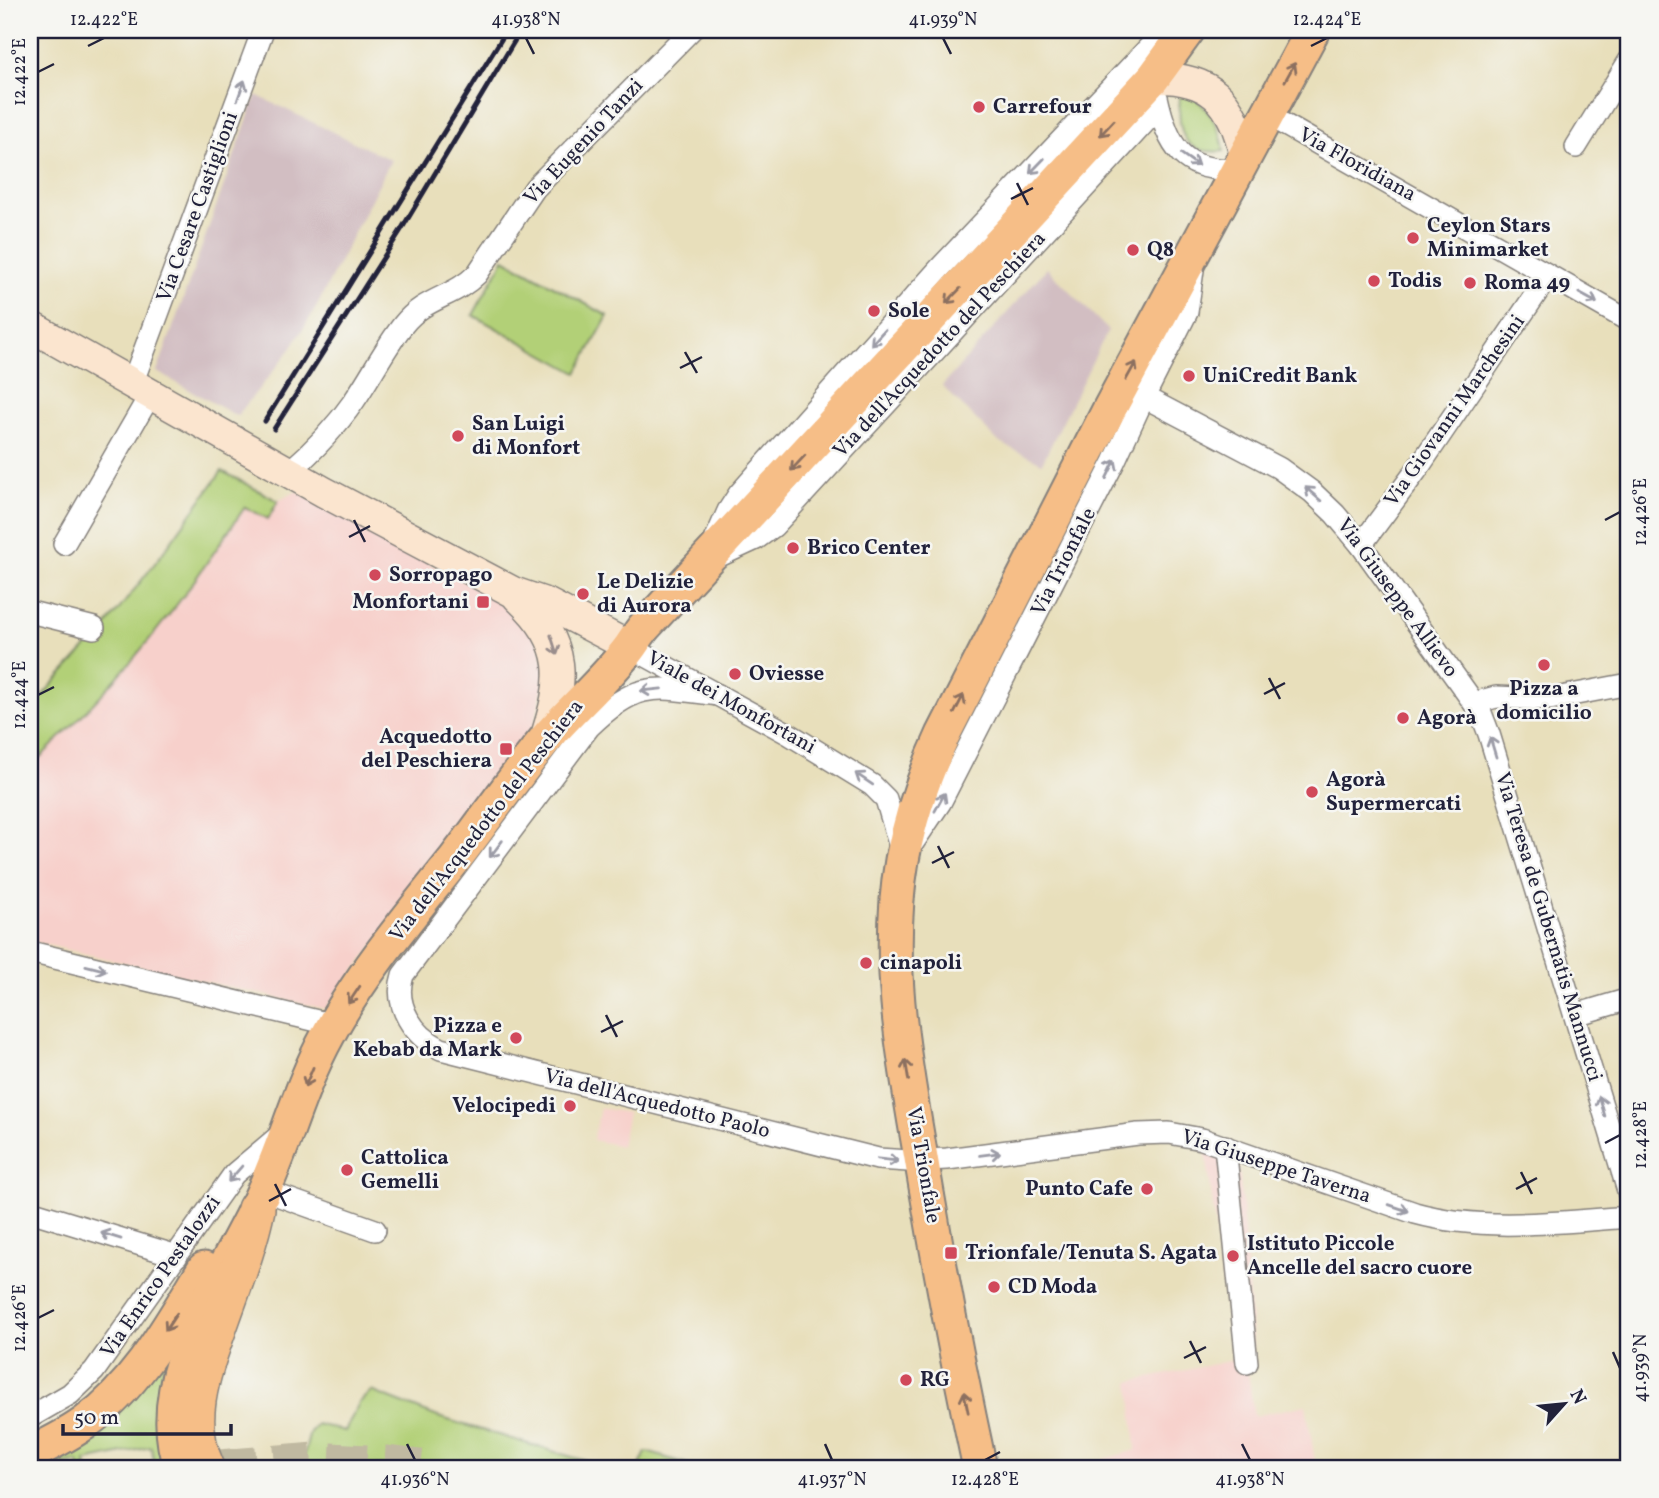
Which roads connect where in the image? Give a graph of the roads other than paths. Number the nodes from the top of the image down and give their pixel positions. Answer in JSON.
{"nodes":[{"id":1,"x":263,"y":30,"type":"edge"},
{"id":2,"x":691,"y":30,"type":"edge"},
{"id":3,"x":1170,"y":30,"type":"edge"},
{"id":4,"x":1188,"y":30,"type":"edge"},
{"id":5,"x":1313,"y":30,"type":"edge"},
{"id":6,"x":1629,"y":61,"type":"edge"},
{"id":7,"x":1156,"y":92,"type":"junction"},
{"id":8,"x":1266,"y":114,"type":"junction"},
{"id":9,"x":1576,"y":147,"type":"dead end"},
{"id":10,"x":1241,"y":163,"type":"junction"},
{"id":11,"x":1196,"y":252,"type":"junction"},
{"id":12,"x":1548,"y":276,"type":"junction"},
{"id":13,"x":1629,"y":321,"type":"edge"},
{"id":14,"x":30,"y":326,"type":"edge"},
{"id":15,"x":141,"y":390,"type":"junction"},
{"id":16,"x":1143,"y":397,"type":"junction"},
{"id":17,"x":289,"y":472,"type":"junction"},
{"id":18,"x":64,"y":544,"type":"dead end"},
{"id":19,"x":1361,"y":545,"type":"junction"},
{"id":20,"x":706,"y":562,"type":"junction"},
{"id":21,"x":513,"y":592,"type":"junction"},
{"id":22,"x":30,"y":611,"type":"edge"},
{"id":23,"x":94,"y":628,"type":"dead end"},
{"id":24,"x":630,"y":647,"type":"junction"},
{"id":25,"x":1629,"y":684,"type":"edge"},
{"id":26,"x":718,"y":695,"type":"junction"},
{"id":27,"x":1474,"y":703,"type":"junction"},
{"id":28,"x":544,"y":742,"type":"junction"},
{"id":29,"x":902,"y":859,"type":"junction"},
{"id":30,"x":464,"y":891,"type":"junction"},
{"id":31,"x":411,"y":915,"type":"junction"},
{"id":32,"x":30,"y":952,"type":"edge"},
{"id":33,"x":1629,"y":999,"type":"edge"},
{"id":34,"x":1576,"y":1015,"type":"junction"},
{"id":35,"x":407,"y":1016,"type":"joint"},
{"id":36,"x":334,"y":1025,"type":"junction"},
{"id":37,"x":287,"y":1130,"type":"junction"},
{"id":38,"x":1225,"y":1146,"type":"junction"},
{"id":39,"x":922,"y":1161,"type":"junction"},
{"id":40,"x":1629,"y":1194,"type":"edge"},
{"id":41,"x":259,"y":1199,"type":"junction"},
{"id":42,"x":30,"y":1211,"type":"edge"},
{"id":43,"x":1629,"y":1217,"type":"edge"},
{"id":44,"x":375,"y":1230,"type":"dead end"},
{"id":45,"x":177,"y":1256,"type":"junction"},
{"id":46,"x":1247,"y":1363,"type":"dead end"},
{"id":47,"x":30,"y":1418,"type":"edge"},
{"id":48,"x":30,"y":1454,"type":"edge"},
{"id":49,"x":181,"y":1468,"type":"edge"},
{"id":50,"x":205,"y":1468,"type":"edge"},
{"id":51,"x":980,"y":1468,"type":"edge"}],
"edges":[{"from":15,"to":1,"type":"street","name":"Via Cesare Castiglioni","one_way":true},
{"from":2,"to":17,"type":"street","name":"Via Eugenio Tanzi"},
{"from":3,"to":20,"type":"street","name":"Via dell'Acquedotto del Peschiera","one_way":true},
{"from":4,"to":7,"type":"main road","name":"Via dell'Acquedotto del Peschiera"},
{"from":8,"to":5,"type":"main road","name":"Via Trionfale","one_way":true},
{"from":6,"to":9,"type":"street"},
{"from":7,"to":10,"type":"street","one_way":true},
{"from":7,"to":10,"type":"main road"},
{"from":7,"to":20,"type":"main road","name":"Via dell'Acquedotto del Peschiera","one_way":true},
{"from":8,"to":10,"type":"main road","name":"Via Trionfale"},
{"from":8,"to":12,"type":"street","name":"Via Floridiana"},
{"from":10,"to":11,"type":"main road","name":"Via Trionfale"},
{"from":11,"to":16,"type":"street","name":"Via Trionfale"},
{"from":29,"to":11,"type":"main road","name":"Via Trionfale","one_way":true},
{"from":12,"to":13,"type":"street","name":"Via Floridiana","one_way":true},
{"from":12,"to":19,"type":"street","name":"Via Giovanni Marchesini"},
{"from":14,"to":15,"type":"main road","name":"Viale dei Monfortani"},
{"from":15,"to":17,"type":"main road","name":"Viale dei Monfortani"},
{"from":15,"to":18,"type":"street","name":"Via Cesare Castiglioni"},
{"from":19,"to":16,"type":"street","name":"Via Giuseppe Allievo","one_way":true},
{"from":29,"to":16,"type":"street","name":"Via Trionfale","one_way":true},
{"from":17,"to":21,"type":"main road","name":"Viale dei Monfortani"},
{"from":19,"to":27,"type":"street","name":"Via Giuseppe Allievo"},
{"from":20,"to":24,"type":"main road","name":"Via dell'Acquedotto del Peschiera"},
{"from":21,"to":24,"type":"main road","name":"Viale dei Monfortani"},
{"from":21,"to":28,"type":"main road","name":"Viale dei Monfortani","one_way":true},
{"from":22,"to":23,"type":"street"},
{"from":24,"to":26,"type":"street","name":"Viale dei Monfortani"},
{"from":24,"to":28,"type":"main road","name":"Via dell'Acquedotto del Peschiera"},
{"from":25,"to":27,"type":"street"},
{"from":29,"to":26,"type":"street","name":"Viale dei Monfortani","one_way":true},
{"from":26,"to":30,"type":"street","name":"Via dell'Acquedotto del Peschiera","one_way":true},
{"from":34,"to":27,"type":"street","name":"Via Teresa de Gubernatis Mannucci","one_way":true},
{"from":28,"to":31,"type":"main road","name":"Via dell'Acquedotto del Peschiera"},
{"from":39,"to":29,"type":"main road","name":"Via Trionfale","one_way":true},
{"from":30,"to":31,"type":"street"},
{"from":30,"to":35,"type":"street","name":"Via dell'Acquedotto del Peschiera"},
{"from":31,"to":36,"type":"main road","name":"Via dell'Acquedotto del Peschiera","one_way":true},
{"from":32,"to":36,"type":"street","one_way":true},
{"from":33,"to":34,"type":"street"},
{"from":40,"to":34,"type":"street","name":"Via Teresa de Gubernatis Mannucci","one_way":true},
{"from":35,"to":39,"type":"street","name":"Via dell'Acquedotto Paolo","one_way":true},
{"from":36,"to":37,"type":"main road","name":"Via Enrico Pestalozzi","one_way":true},
{"from":37,"to":41,"type":"main road","name":"Via Enrico Pestalozzi"},
{"from":37,"to":45,"type":"street","name":"Via Enrico Pestalozzi","one_way":true},
{"from":39,"to":38,"type":"street","name":"Via Giuseppe Taverna","one_way":true},
{"from":38,"to":43,"type":"street","name":"Via Giuseppe Taverna","one_way":true},
{"from":38,"to":46,"type":"street"},
{"from":51,"to":39,"type":"main road","name":"Via Trionfale","one_way":true},
{"from":41,"to":44,"type":"street"},
{"from":41,"to":48,"type":"main road","one_way":true},
{"from":41,"to":49,"type":"main road","name":"Via Enrico Pestalozzi"},
{"from":41,"to":50,"type":"highway"},
{"from":45,"to":42,"type":"street","one_way":true},
{"from":45,"to":47,"type":"street","name":"Via Enrico Pestalozzi"}]}
